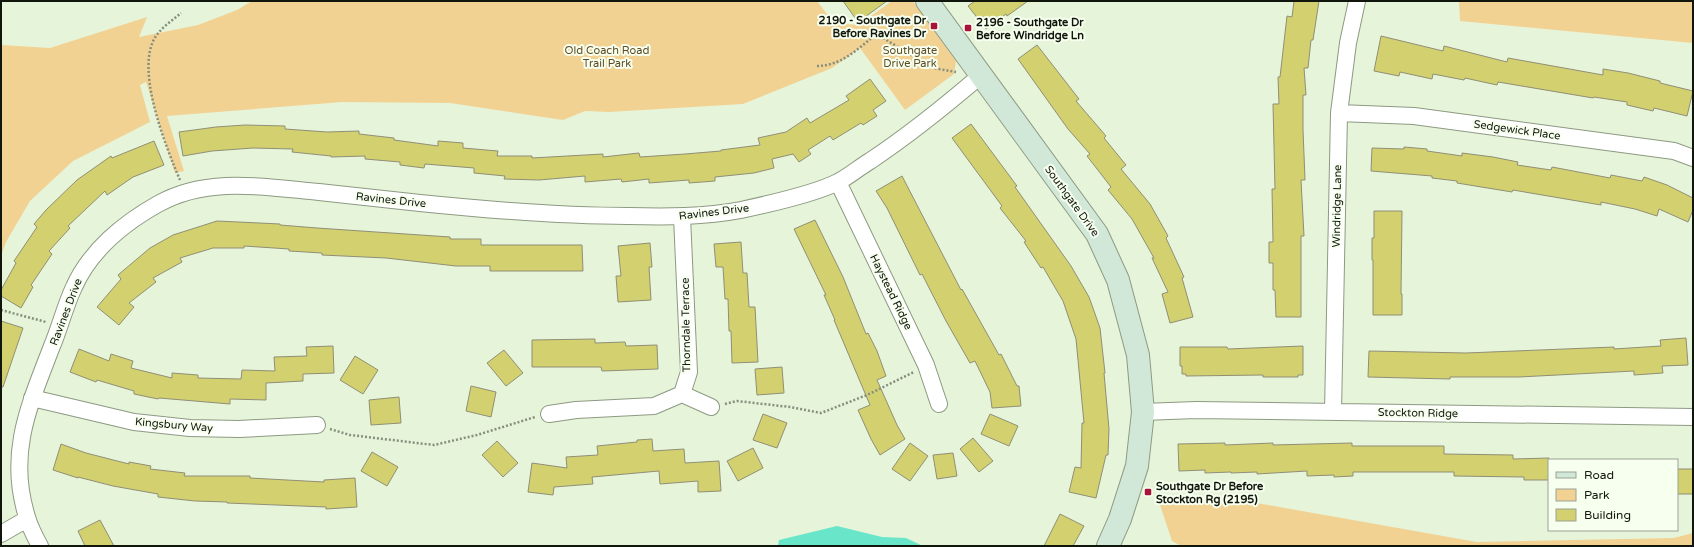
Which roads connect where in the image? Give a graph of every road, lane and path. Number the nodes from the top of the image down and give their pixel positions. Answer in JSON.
{"nodes":[{"id":1,"x":927,"y":1,"type":"edge"},
{"id":2,"x":1356,"y":1,"type":"edge"},
{"id":3,"x":181,"y":13,"type":"dead end"},
{"id":4,"x":817,"y":66,"type":"dead end"},
{"id":5,"x":980,"y":76,"type":"junction"},
{"id":6,"x":1339,"y":113,"type":"junction"},
{"id":7,"x":1693,"y":158,"type":"edge"},
{"id":8,"x":838,"y":182,"type":"junction"},
{"id":9,"x":185,"y":192,"type":"junction"},
{"id":10,"x":682,"y":217,"type":"junction"},
{"id":11,"x":1,"y":310,"type":"edge"},
{"id":12,"x":60,"y":326,"type":"junction"},
{"id":13,"x":926,"y":365,"type":"junction"},
{"id":14,"x":682,"y":394,"type":"junction"},
{"id":15,"x":32,"y":398,"type":"junction"},
{"id":16,"x":939,"y":404,"type":"dead end"},
{"id":17,"x":711,"y":407,"type":"joint"},
{"id":18,"x":1143,"y":412,"type":"junction"},
{"id":19,"x":1334,"y":412,"type":"junction"},
{"id":20,"x":550,"y":414,"type":"joint"},
{"id":21,"x":1693,"y":417,"type":"edge"},
{"id":22,"x":318,"y":425,"type":"joint"},
{"id":23,"x":27,"y":519,"type":"junction"},
{"id":24,"x":1,"y":534,"type":"edge"},
{"id":25,"x":40,"y":546,"type":"edge"},
{"id":26,"x":1108,"y":546,"type":"edge"}],
"edges":[{"from":1,"to":5,"type":"street","name":"Southgate Drive"},
{"from":2,"to":6,"type":"street","name":"Windridge Lane"},
{"from":3,"to":9,"type":"path"},
{"from":4,"to":5,"type":"path"},
{"from":5,"to":8,"type":"street","name":"Ravines Drive"},
{"from":5,"to":18,"type":"street","name":"Southgate Drive"},
{"from":6,"to":7,"type":"street","name":"Sedgewick Place"},
{"from":6,"to":19,"type":"street","name":"Windridge Lane"},
{"from":8,"to":10,"type":"street","name":"Ravines Drive"},
{"from":8,"to":13,"type":"street","name":"Haystead Ridge"},
{"from":9,"to":10,"type":"street","name":"Ravines Drive"},
{"from":9,"to":12,"type":"street","name":"Ravines Drive"},
{"from":10,"to":14,"type":"street","name":"Thorndale Terrace"},
{"from":11,"to":12,"type":"path"},
{"from":12,"to":15,"type":"street","name":"Ravines Drive"},
{"from":13,"to":16,"type":"street","name":"Haystead Ridge"},
{"from":13,"to":17,"type":"path"},
{"from":14,"to":17,"type":"street"},
{"from":14,"to":20,"type":"street"},
{"from":15,"to":22,"type":"street","name":"Kingsbury Way"},
{"from":15,"to":23,"type":"street","name":"Ravines Drive"},
{"from":18,"to":19,"type":"street","name":"Stockton Ridge"},
{"from":18,"to":26,"type":"street","name":"Southgate Drive"},
{"from":19,"to":21,"type":"street","name":"Stockton Ridge"},
{"from":20,"to":22,"type":"path"},
{"from":23,"to":24,"type":"street"},
{"from":23,"to":25,"type":"street","name":"Ravines Drive"}]}
